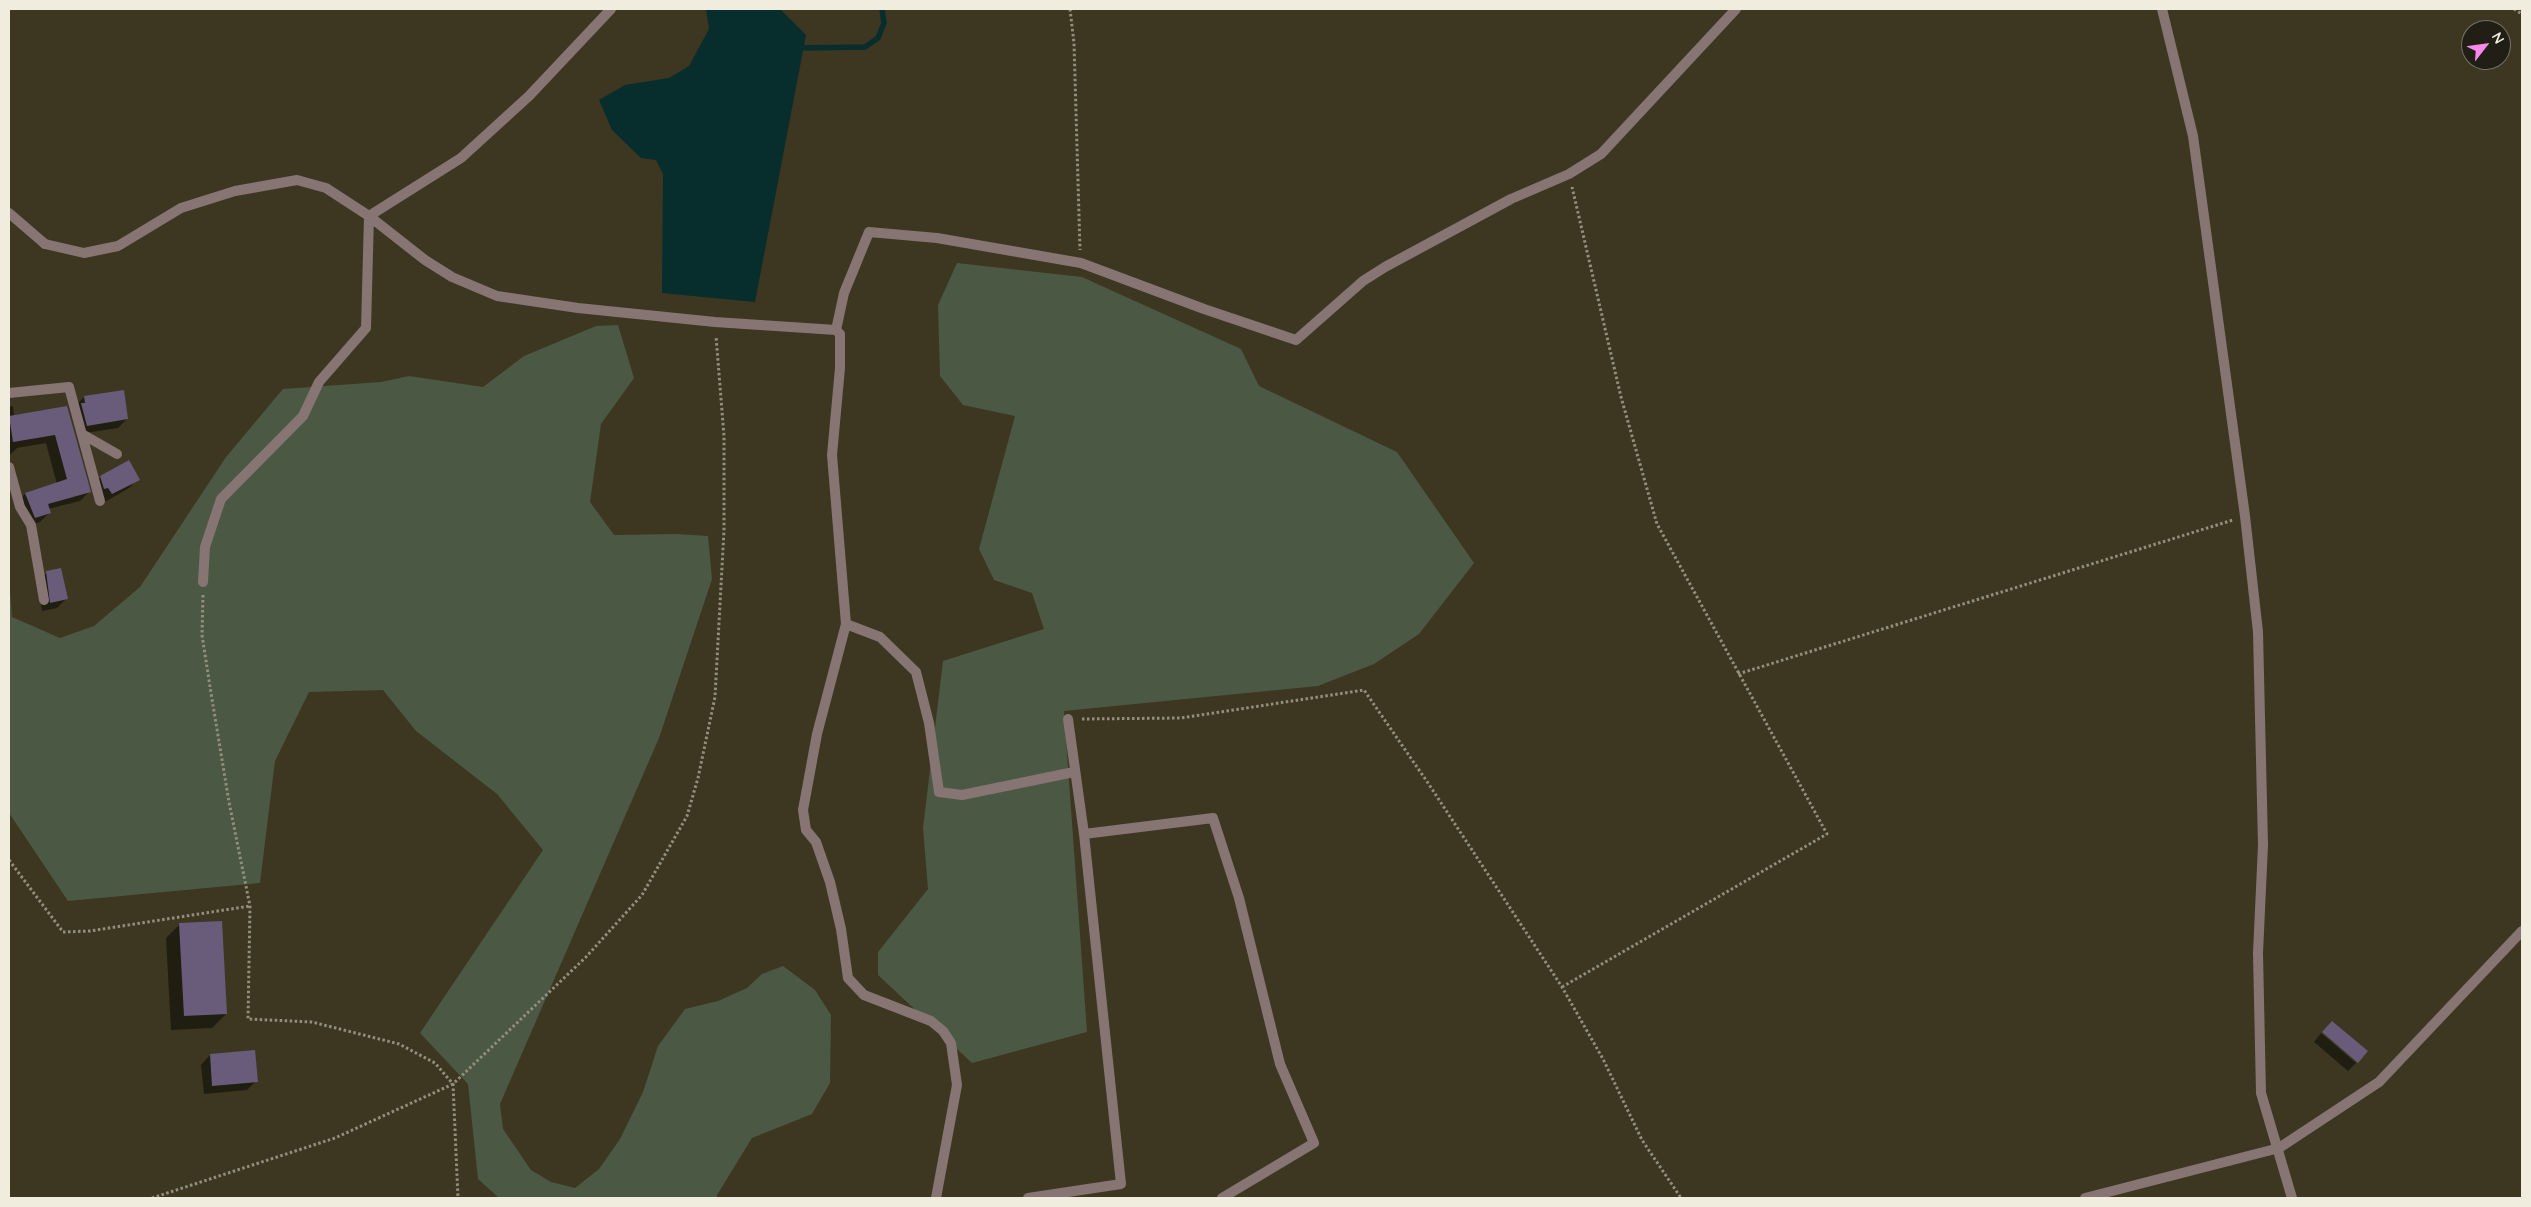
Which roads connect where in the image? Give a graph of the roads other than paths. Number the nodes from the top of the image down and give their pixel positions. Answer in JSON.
{"nodes":[{"id":1,"x":611,"y":9,"type":"edge"},
{"id":2,"x":1736,"y":9,"type":"edge"},
{"id":3,"x":2162,"y":9,"type":"edge"},
{"id":4,"x":9,"y":213,"type":"edge"},
{"id":5,"x":369,"y":216,"type":"junction"},
{"id":6,"x":836,"y":330,"type":"junction"},
{"id":7,"x":9,"y":393,"type":"edge"},
{"id":8,"x":82,"y":434,"type":"junction"},
{"id":9,"x":118,"y":454,"type":"dead end"},
{"id":10,"x":9,"y":467,"type":"edge"},
{"id":11,"x":100,"y":501,"type":"dead end"},
{"id":12,"x":203,"y":582,"type":"road end"},
{"id":13,"x":44,"y":600,"type":"dead end"},
{"id":14,"x":846,"y":624,"type":"junction"},
{"id":15,"x":1068,"y":719,"type":"road end"},
{"id":16,"x":1074,"y":772,"type":"junction"},
{"id":17,"x":1084,"y":834,"type":"junction"},
{"id":18,"x":2522,"y":930,"type":"edge"},
{"id":19,"x":2279,"y":1148,"type":"junction"},
{"id":20,"x":936,"y":1198,"type":"edge"},
{"id":21,"x":1028,"y":1198,"type":"edge"},
{"id":22,"x":1222,"y":1198,"type":"edge"},
{"id":23,"x":2084,"y":1198,"type":"edge"},
{"id":24,"x":2292,"y":1198,"type":"edge"}],
"edges":[{"from":1,"to":5,"type":"street"},
{"from":2,"to":6,"type":"street"},
{"from":3,"to":19,"type":"street"},
{"from":4,"to":5,"type":"street"},
{"from":5,"to":6,"type":"street"},
{"from":5,"to":12,"type":"street"},
{"from":6,"to":14,"type":"street"},
{"from":7,"to":8,"type":"street"},
{"from":8,"to":9,"type":"street"},
{"from":8,"to":11,"type":"street"},
{"from":10,"to":13,"type":"street"},
{"from":14,"to":16,"type":"street"},
{"from":14,"to":20,"type":"street"},
{"from":15,"to":16,"type":"street"},
{"from":16,"to":17,"type":"street"},
{"from":17,"to":21,"type":"street"},
{"from":17,"to":22,"type":"street"},
{"from":18,"to":19,"type":"street"},
{"from":19,"to":23,"type":"street"},
{"from":19,"to":24,"type":"street"}]}
